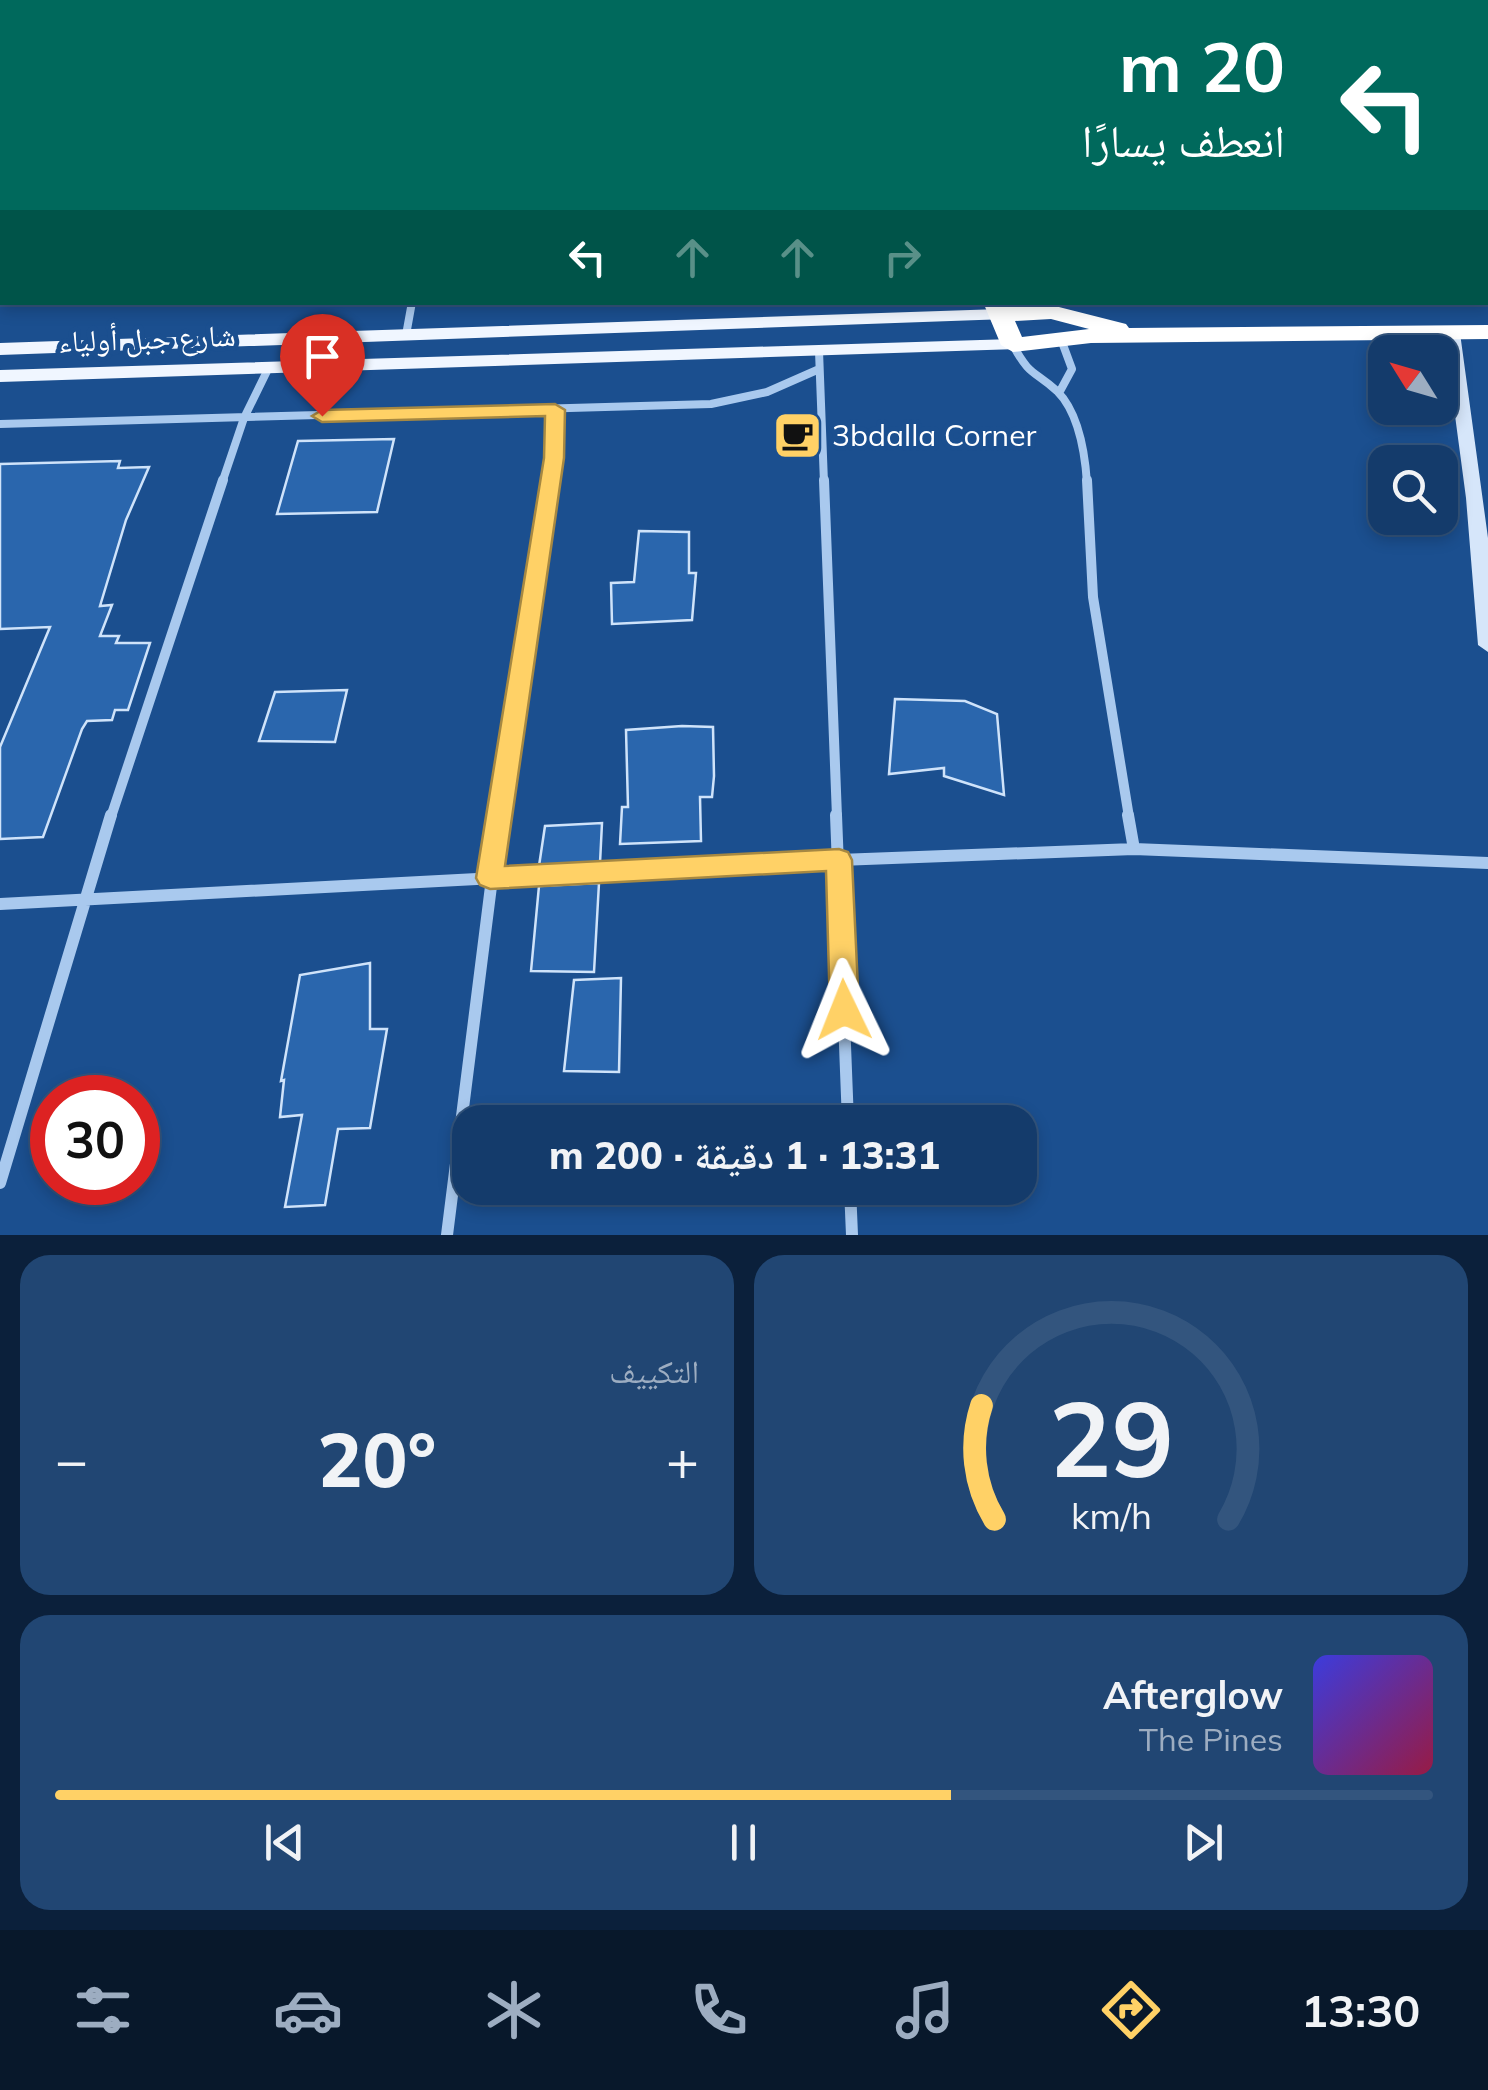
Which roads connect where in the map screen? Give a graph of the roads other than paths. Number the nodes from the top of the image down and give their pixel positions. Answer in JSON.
{"nodes":[{"id":1,"x":411,"y":305,"type":"edge"},
{"id":2,"x":1049,"y":308,"type":"edge"},
{"id":3,"x":998,"y":309,"type":"edge"},
{"id":4,"x":1488,"y":332,"type":"edge"},
{"id":5,"x":1452,"y":333,"type":"junction"},
{"id":6,"x":406,"y":335,"type":"junction"},
{"id":7,"x":1134,"y":335,"type":"junction"},
{"id":8,"x":1062,"y":342,"type":"junction"},
{"id":9,"x":1013,"y":345,"type":"junction"},
{"id":10,"x":0,"y":349,"type":"edge"},
{"id":11,"x":818,"y":360,"type":"junction"},
{"id":12,"x":268,"y":367,"type":"junction"},
{"id":13,"x":0,"y":376,"type":"edge"},
{"id":14,"x":1059,"y":393,"type":"junction"},
{"id":15,"x":555,"y":410,"type":"junction"},
{"id":16,"x":244,"y":418,"type":"junction"},
{"id":17,"x":0,"y":424,"type":"edge"},
{"id":18,"x":1488,"y":645,"type":"edge"},
{"id":19,"x":1134,"y":849,"type":"junction"},
{"id":20,"x":839,"y":860,"type":"junction"},
{"id":21,"x":1488,"y":863,"type":"edge"},
{"id":22,"x":490,"y":878,"type":"junction"},
{"id":23,"x":83,"y":900,"type":"junction"},
{"id":24,"x":0,"y":904,"type":"edge"},
{"id":25,"x":847,"y":1105,"type":"edge"},
{"id":26,"x":0,"y":1184,"type":"edge"},
{"id":27,"x":851,"y":1205,"type":"edge"},
{"id":28,"x":447,"y":1235,"type":"edge"},
{"id":29,"x":852,"y":1235,"type":"edge"}],
"edges":[{"from":1,"to":6,"type":"street"},
{"from":2,"to":3,"type":"highway","name":"شارع جبل أولياء"},
{"from":2,"to":7,"type":"highway","name":"شارع جبل أولياء"},
{"from":2,"to":8,"type":"highway"},
{"from":3,"to":6,"type":"main road","name":"شارع جبل أولياء"},
{"from":3,"to":9,"type":"highway"},
{"from":4,"to":5,"type":"highway","name":"شارع جبل أولياء"},
{"from":5,"to":7,"type":"highway","name":"شارع جبل أولياء"},
{"from":5,"to":18,"type":"street"},
{"from":6,"to":10,"type":"main road","name":"شارع جبل أولياء"},
{"from":7,"to":8,"type":"highway","name":"شارع جبل أولياء"},
{"from":8,"to":9,"type":"highway","name":"شارع جبل أولياء"},
{"from":8,"to":14,"type":"street"},
{"from":9,"to":11,"type":"main road","name":"شارع جبل أولياء"},
{"from":9,"to":14,"type":"street"},
{"from":11,"to":12,"type":"main road","name":"شارع جبل أولياء"},
{"from":11,"to":15,"type":"street"},
{"from":11,"to":20,"type":"street"},
{"from":12,"to":13,"type":"main road","name":"شارع جبل أولياء"},
{"from":12,"to":16,"type":"street"},
{"from":14,"to":19,"type":"street"},
{"from":15,"to":16,"type":"street"},
{"from":15,"to":22,"type":"street"},
{"from":16,"to":17,"type":"street"},
{"from":16,"to":23,"type":"street"},
{"from":19,"to":20,"type":"street"},
{"from":19,"to":21,"type":"street"},
{"from":20,"to":22,"type":"street"},
{"from":20,"to":25,"type":"street"},
{"from":22,"to":23,"type":"street"},
{"from":22,"to":28,"type":"street"},
{"from":23,"to":24,"type":"street"},
{"from":23,"to":26,"type":"street"},
{"from":27,"to":29,"type":"street"}]}
